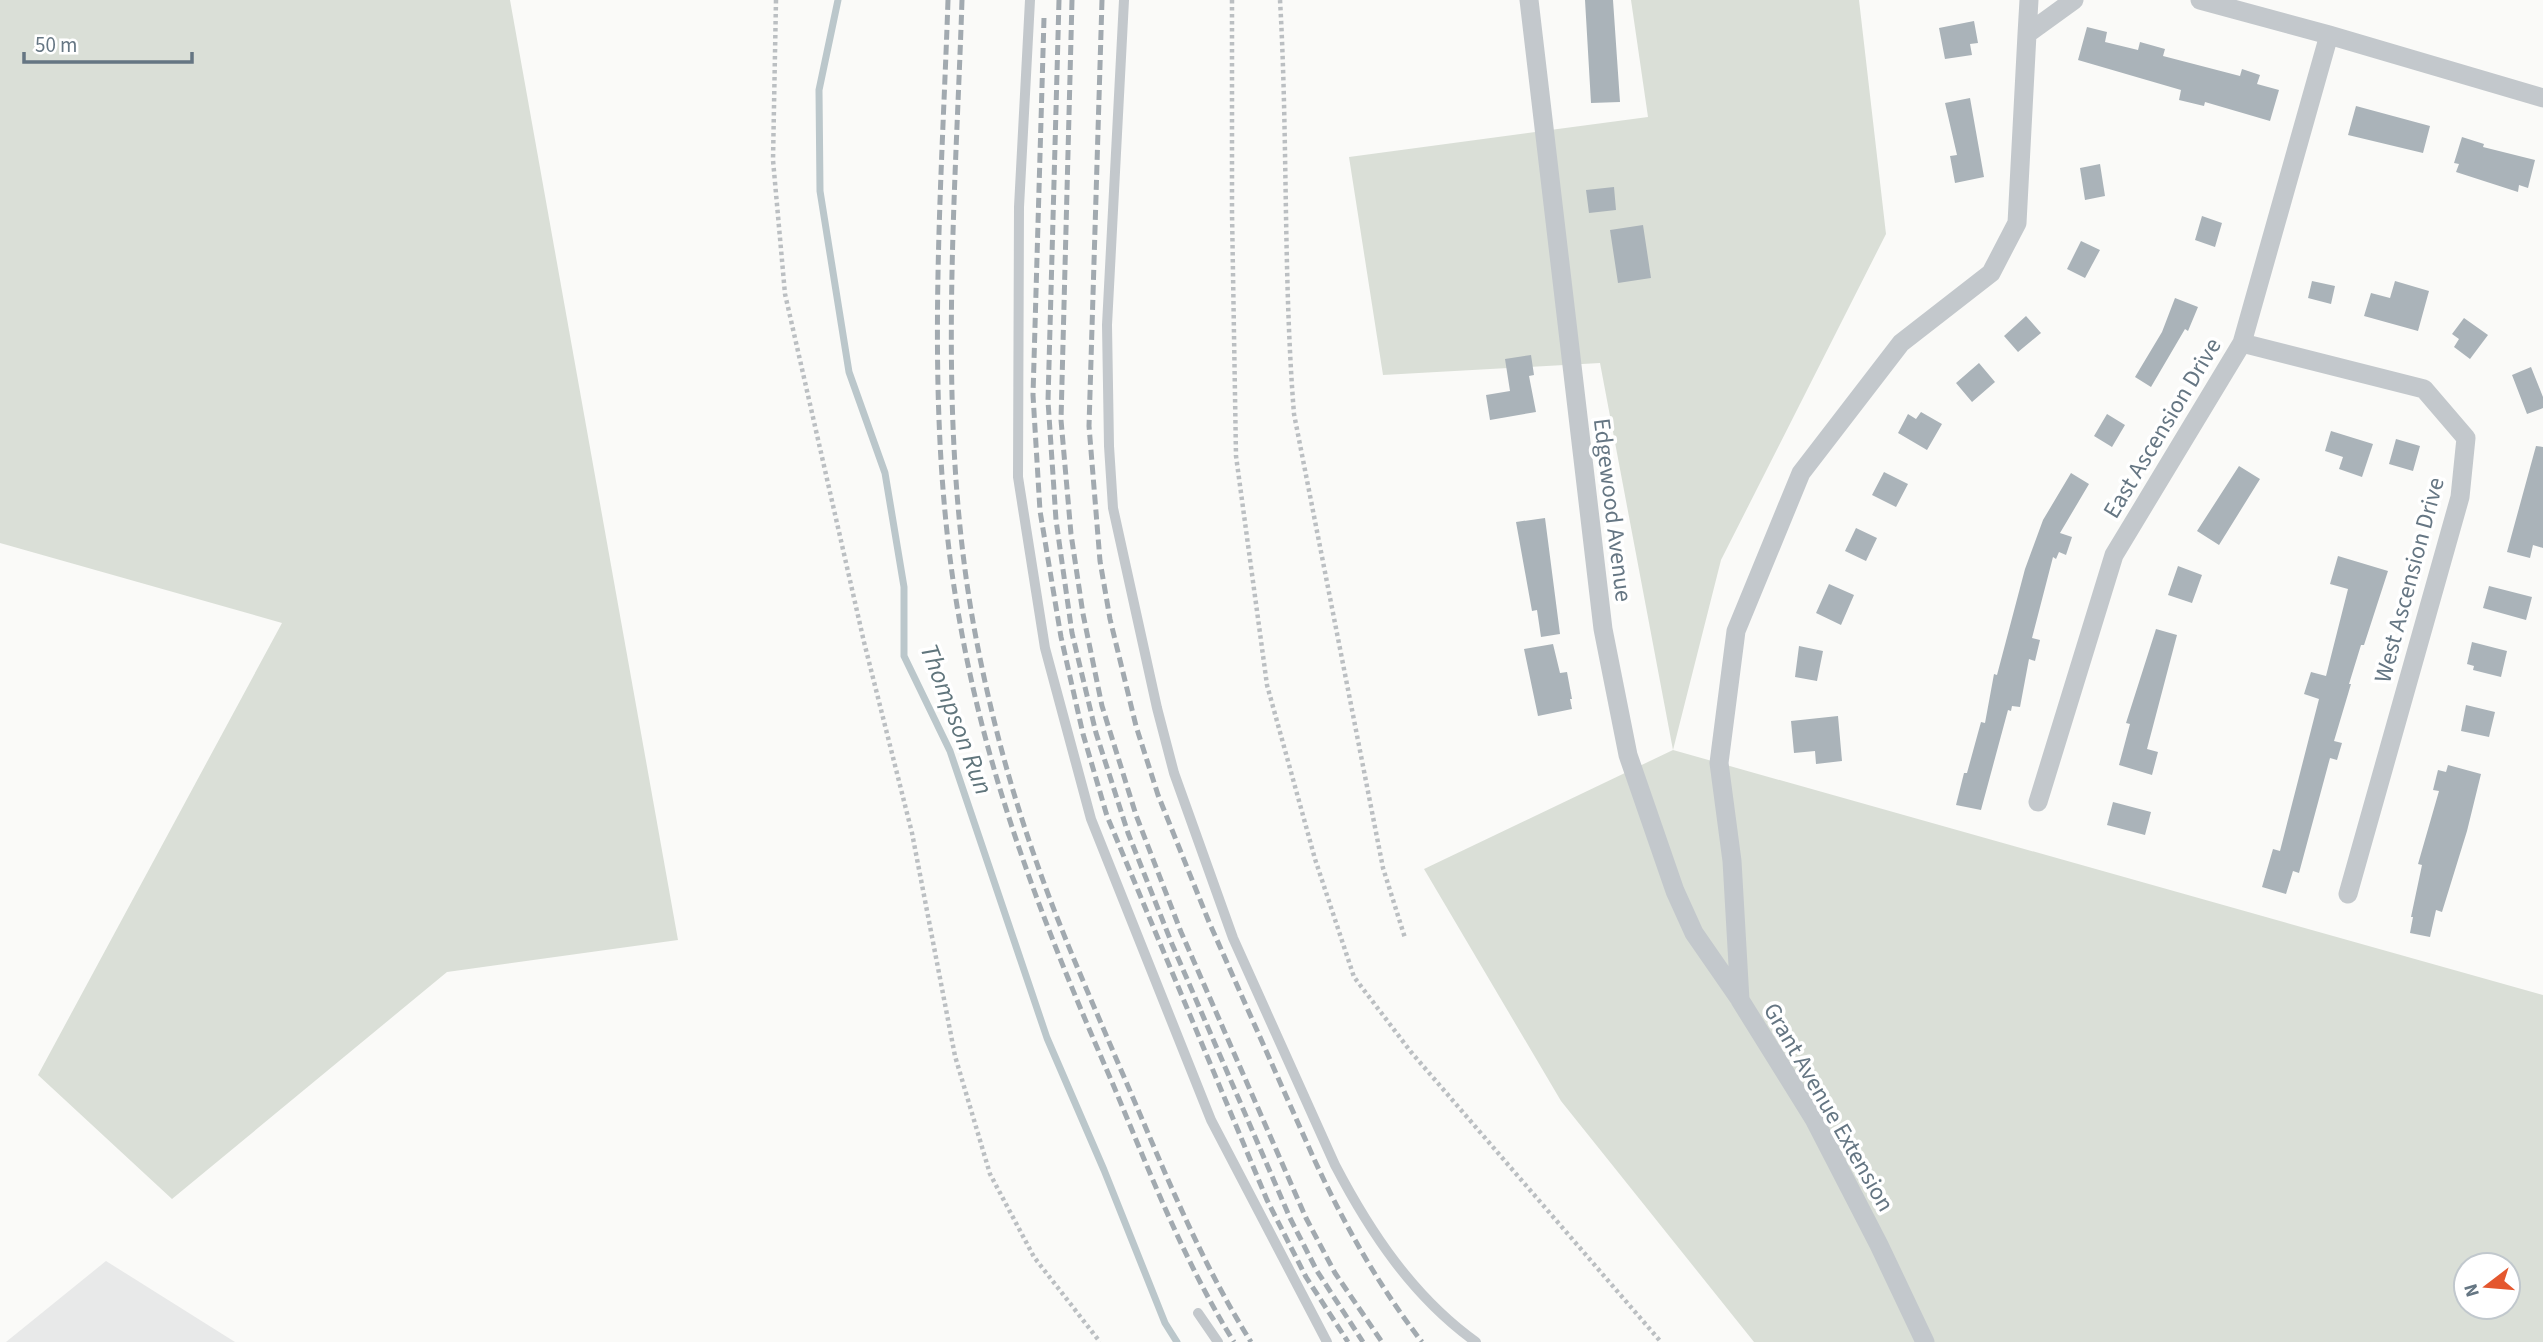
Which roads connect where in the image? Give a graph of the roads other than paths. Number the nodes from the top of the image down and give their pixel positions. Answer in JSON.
{"nodes":[{"id":1,"x":1030,"y":0,"type":"edge"},
{"id":2,"x":1124,"y":0,"type":"edge"},
{"id":3,"x":1529,"y":0,"type":"edge"},
{"id":4,"x":2029,"y":0,"type":"edge"},
{"id":5,"x":2074,"y":0,"type":"edge"},
{"id":6,"x":2200,"y":0,"type":"edge"},
{"id":7,"x":2027,"y":34,"type":"junction"},
{"id":8,"x":2329,"y":35,"type":"junction"},
{"id":9,"x":2543,"y":98,"type":"edge"},
{"id":10,"x":2242,"y":343,"type":"junction"},
{"id":11,"x":2038,"y":802,"type":"dead end"},
{"id":12,"x":2348,"y":894,"type":"dead end"},
{"id":13,"x":1740,"y":1000,"type":"junction"},
{"id":14,"x":1198,"y":1313,"type":"dead end"},
{"id":15,"x":1218,"y":1342,"type":"edge"},
{"id":16,"x":1327,"y":1342,"type":"edge"},
{"id":17,"x":1476,"y":1342,"type":"edge"},
{"id":18,"x":1925,"y":1342,"type":"edge"}],
"edges":[{"from":1,"to":16,"type":"lane"},
{"from":2,"to":17,"type":"lane"},
{"from":3,"to":13,"type":"street","name":"Edgewood Avenue"},
{"from":4,"to":7,"type":"street","name":"Grant Avenue Extension"},
{"from":5,"to":7,"type":"street"},
{"from":6,"to":8,"type":"street"},
{"from":7,"to":13,"type":"street","name":"Grant Avenue Extension"},
{"from":8,"to":9,"type":"street"},
{"from":8,"to":10,"type":"street","name":"East Ascension Drive"},
{"from":10,"to":11,"type":"street","name":"East Ascension Drive"},
{"from":10,"to":12,"type":"street","name":"West Ascension Drive"},
{"from":13,"to":18,"type":"street","name":"Grant Avenue Extension"},
{"from":14,"to":15,"type":"lane"}]}
